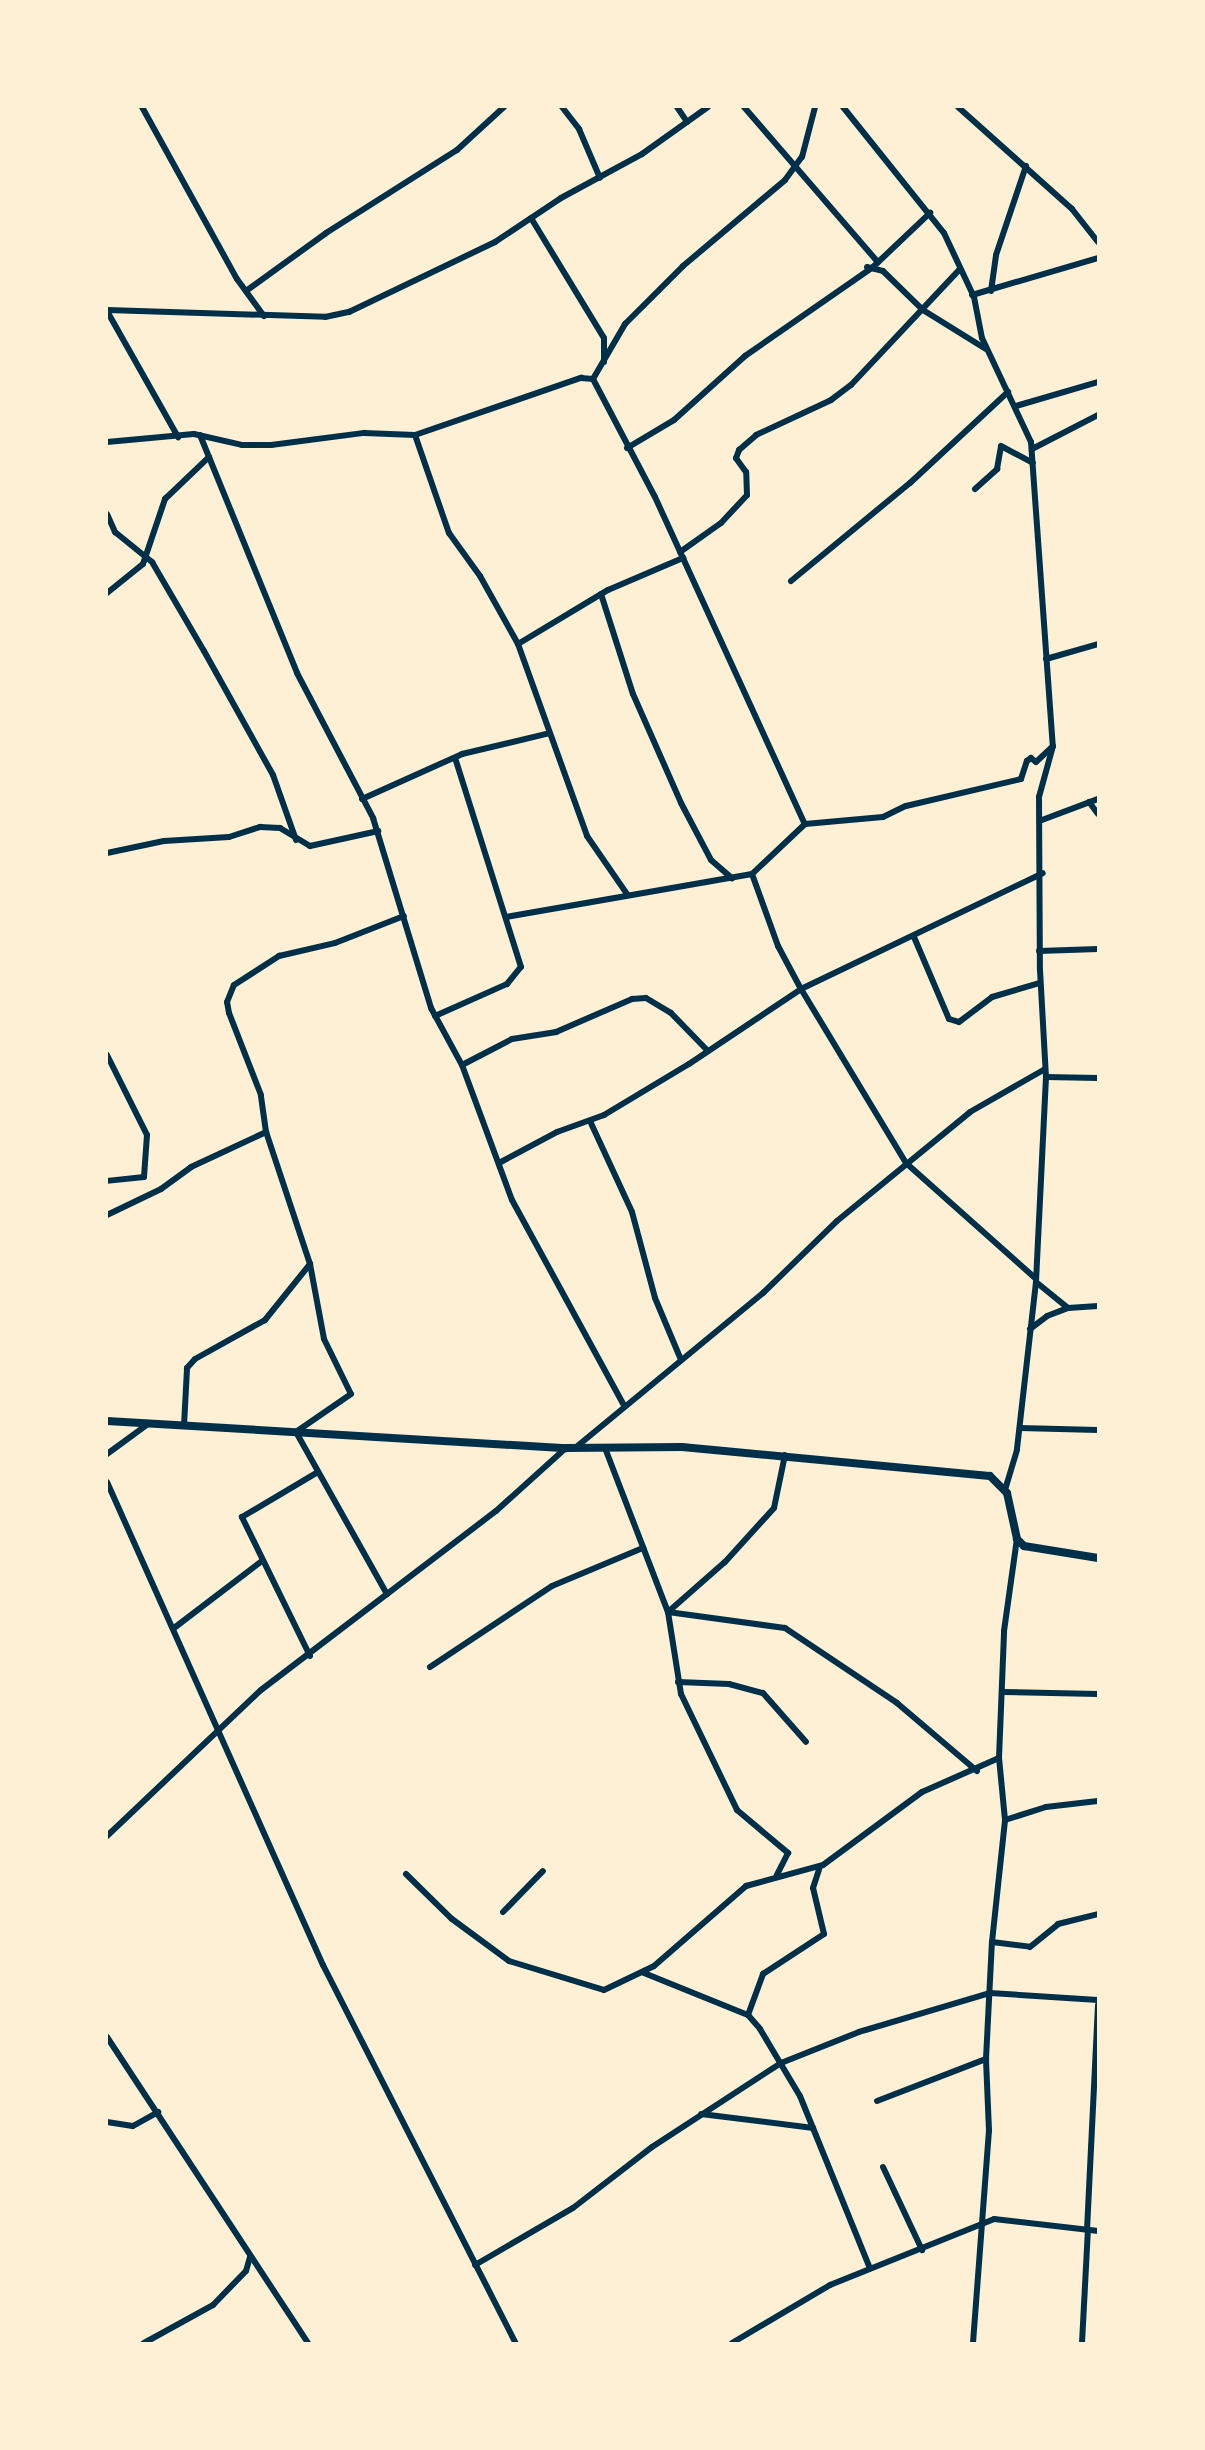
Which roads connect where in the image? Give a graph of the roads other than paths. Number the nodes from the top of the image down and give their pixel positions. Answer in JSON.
{"nodes":[{"id":1,"x":142,"y":107,"type":"edge"},
{"id":2,"x":505,"y":107,"type":"edge"},
{"id":3,"x":562,"y":107,"type":"edge"},
{"id":4,"x":677,"y":107,"type":"edge"},
{"id":5,"x":708,"y":107,"type":"edge"},
{"id":6,"x":744,"y":107,"type":"edge"},
{"id":7,"x":815,"y":107,"type":"edge"},
{"id":8,"x":843,"y":107,"type":"edge"},
{"id":9,"x":958,"y":107,"type":"edge"},
{"id":10,"x":687,"y":122,"type":"junction"},
{"id":11,"x":1026,"y":166,"type":"junction"},
{"id":12,"x":794,"y":167,"type":"junction"},
{"id":13,"x":600,"y":178,"type":"junction"},
{"id":14,"x":930,"y":213,"type":"junction"},
{"id":15,"x":531,"y":218,"type":"junction"},
{"id":16,"x":1098,"y":242,"type":"edge"},
{"id":17,"x":1098,"y":258,"type":"edge"},
{"id":18,"x":878,"y":262,"type":"junction"},
{"id":19,"x":868,"y":268,"type":"junction"},
{"id":20,"x":959,"y":270,"type":"junction"},
{"id":21,"x":246,"y":291,"type":"junction"},
{"id":22,"x":991,"y":291,"type":"junction"},
{"id":23,"x":972,"y":295,"type":"junction"},
{"id":24,"x":107,"y":310,"type":"edge"},
{"id":25,"x":923,"y":310,"type":"junction"},
{"id":26,"x":264,"y":316,"type":"junction"},
{"id":27,"x":987,"y":350,"type":"junction"},
{"id":28,"x":604,"y":362,"type":"junction"},
{"id":29,"x":593,"y":379,"type":"junction"},
{"id":30,"x":1098,"y":382,"type":"edge"},
{"id":31,"x":1008,"y":392,"type":"junction"},
{"id":32,"x":1016,"y":406,"type":"junction"},
{"id":33,"x":1098,"y":415,"type":"edge"},
{"id":34,"x":200,"y":435,"type":"junction"},
{"id":35,"x":415,"y":435,"type":"junction"},
{"id":36,"x":178,"y":437,"type":"junction"},
{"id":37,"x":107,"y":442,"type":"edge"},
{"id":38,"x":627,"y":448,"type":"junction"},
{"id":39,"x":1032,"y":449,"type":"junction"},
{"id":40,"x":209,"y":457,"type":"junction"},
{"id":41,"x":1033,"y":463,"type":"junction"},
{"id":42,"x":975,"y":489,"type":"dead end"},
{"id":43,"x":107,"y":514,"type":"edge"},
{"id":44,"x":682,"y":555,"type":"junction"},
{"id":45,"x":147,"y":556,"type":"junction"},
{"id":46,"x":791,"y":581,"type":"dead end"},
{"id":47,"x":107,"y":593,"type":"edge"},
{"id":48,"x":601,"y":594,"type":"junction"},
{"id":49,"x":518,"y":644,"type":"junction"},
{"id":50,"x":1098,"y":644,"type":"edge"},
{"id":51,"x":1045,"y":659,"type":"junction"},
{"id":52,"x":550,"y":733,"type":"junction"},
{"id":53,"x":1053,"y":746,"type":"junction"},
{"id":54,"x":455,"y":758,"type":"junction"},
{"id":55,"x":362,"y":799,"type":"junction"},
{"id":56,"x":1098,"y":799,"type":"edge"},
{"id":57,"x":1089,"y":802,"type":"junction"},
{"id":58,"x":1098,"y":814,"type":"edge"},
{"id":59,"x":1042,"y":820,"type":"junction"},
{"id":60,"x":805,"y":824,"type":"junction"},
{"id":61,"x":377,"y":831,"type":"junction"},
{"id":62,"x":296,"y":840,"type":"junction"},
{"id":63,"x":107,"y":853,"type":"edge"},
{"id":64,"x":1042,"y":873,"type":"junction"},
{"id":65,"x":752,"y":874,"type":"junction"},
{"id":66,"x":732,"y":878,"type":"junction"},
{"id":67,"x":627,"y":894,"type":"junction"},
{"id":68,"x":404,"y":916,"type":"junction"},
{"id":69,"x":506,"y":917,"type":"junction"},
{"id":70,"x":914,"y":937,"type":"junction"},
{"id":71,"x":1098,"y":949,"type":"edge"},
{"id":72,"x":1039,"y":951,"type":"junction"},
{"id":73,"x":1040,"y":983,"type":"junction"},
{"id":74,"x":801,"y":989,"type":"junction"},
{"id":75,"x":435,"y":1016,"type":"junction"},
{"id":76,"x":708,"y":1051,"type":"junction"},
{"id":77,"x":107,"y":1055,"type":"edge"},
{"id":78,"x":461,"y":1065,"type":"junction"},
{"id":79,"x":1045,"y":1069,"type":"junction"},
{"id":80,"x":1046,"y":1077,"type":"junction"},
{"id":81,"x":1098,"y":1078,"type":"edge"},
{"id":82,"x":590,"y":1121,"type":"junction"},
{"id":83,"x":266,"y":1132,"type":"junction"},
{"id":84,"x":499,"y":1163,"type":"junction"},
{"id":85,"x":906,"y":1163,"type":"junction"},
{"id":86,"x":107,"y":1181,"type":"edge"},
{"id":87,"x":107,"y":1215,"type":"edge"},
{"id":88,"x":310,"y":1264,"type":"junction"},
{"id":89,"x":1036,"y":1281,"type":"junction"},
{"id":90,"x":1098,"y":1306,"type":"edge"},
{"id":91,"x":1068,"y":1308,"type":"junction"},
{"id":92,"x":1030,"y":1329,"type":"junction"},
{"id":93,"x":681,"y":1360,"type":"junction"},
{"id":94,"x":623,"y":1404,"type":"junction"},
{"id":95,"x":107,"y":1421,"type":"edge"},
{"id":96,"x":148,"y":1424,"type":"junction"},
{"id":97,"x":184,"y":1426,"type":"junction"},
{"id":98,"x":1020,"y":1428,"type":"junction"},
{"id":99,"x":1098,"y":1430,"type":"edge"},
{"id":100,"x":296,"y":1432,"type":"junction"},
{"id":101,"x":570,"y":1448,"type":"junction"},
{"id":102,"x":605,"y":1448,"type":"junction"},
{"id":103,"x":107,"y":1454,"type":"edge"},
{"id":104,"x":785,"y":1455,"type":"junction"},
{"id":105,"x":318,"y":1472,"type":"junction"},
{"id":106,"x":107,"y":1482,"type":"edge"},
{"id":107,"x":1005,"y":1490,"type":"junction"},
{"id":108,"x":1017,"y":1539,"type":"junction"},
{"id":109,"x":643,"y":1548,"type":"junction"},
{"id":110,"x":1098,"y":1558,"type":"edge"},
{"id":111,"x":262,"y":1561,"type":"junction"},
{"id":112,"x":387,"y":1594,"type":"junction"},
{"id":113,"x":668,"y":1612,"type":"junction"},
{"id":114,"x":174,"y":1628,"type":"junction"},
{"id":115,"x":310,"y":1656,"type":"junction"},
{"id":116,"x":430,"y":1667,"type":"dead end"},
{"id":117,"x":678,"y":1682,"type":"junction"},
{"id":118,"x":1003,"y":1692,"type":"junction"},
{"id":119,"x":1098,"y":1694,"type":"edge"},
{"id":120,"x":218,"y":1728,"type":"junction"},
{"id":121,"x":806,"y":1742,"type":"dead end"},
{"id":122,"x":999,"y":1758,"type":"junction"},
{"id":123,"x":977,"y":1770,"type":"junction"},
{"id":124,"x":1098,"y":1801,"type":"edge"},
{"id":125,"x":1005,"y":1820,"type":"junction"},
{"id":126,"x":107,"y":1836,"type":"edge"},
{"id":127,"x":820,"y":1866,"type":"junction"},
{"id":128,"x":543,"y":1871,"type":"dead end"},
{"id":129,"x":407,"y":1874,"type":"dead end"},
{"id":130,"x":777,"y":1875,"type":"junction"},
{"id":131,"x":503,"y":1912,"type":"dead end"},
{"id":132,"x":1098,"y":1914,"type":"edge"},
{"id":133,"x":992,"y":1942,"type":"junction"},
{"id":134,"x":643,"y":1973,"type":"junction"},
{"id":135,"x":990,"y":1993,"type":"junction"},
{"id":136,"x":1098,"y":2003,"type":"edge"},
{"id":137,"x":748,"y":2015,"type":"junction"},
{"id":138,"x":107,"y":2037,"type":"edge"},
{"id":139,"x":986,"y":2059,"type":"junction"},
{"id":140,"x":781,"y":2063,"type":"junction"},
{"id":141,"x":877,"y":2101,"type":"dead end"},
{"id":142,"x":158,"y":2112,"type":"junction"},
{"id":143,"x":701,"y":2114,"type":"junction"},
{"id":144,"x":107,"y":2122,"type":"edge"},
{"id":145,"x":813,"y":2128,"type":"junction"},
{"id":146,"x":883,"y":2166,"type":"dead end"},
{"id":147,"x":980,"y":2224,"type":"junction"},
{"id":148,"x":1088,"y":2230,"type":"junction"},
{"id":149,"x":1098,"y":2231,"type":"edge"},
{"id":150,"x":922,"y":2250,"type":"junction"},
{"id":151,"x":250,"y":2257,"type":"junction"},
{"id":152,"x":475,"y":2264,"type":"junction"},
{"id":153,"x":870,"y":2268,"type":"junction"},
{"id":154,"x":144,"y":2343,"type":"edge"},
{"id":155,"x":308,"y":2343,"type":"edge"},
{"id":156,"x":516,"y":2343,"type":"edge"},
{"id":157,"x":732,"y":2343,"type":"edge"},
{"id":158,"x":973,"y":2343,"type":"edge"},
{"id":159,"x":1082,"y":2343,"type":"edge"}],
"edges":[{"from":1,"to":21,"type":"street"},
{"from":2,"to":21,"type":"street"},
{"from":3,"to":13,"type":"street"},
{"from":4,"to":10,"type":"street"},
{"from":5,"to":10,"type":"street"},
{"from":6,"to":12,"type":"street"},
{"from":7,"to":12,"type":"street"},
{"from":8,"to":14,"type":"street"},
{"from":9,"to":11,"type":"street"},
{"from":10,"to":13,"type":"street"},
{"from":11,"to":16,"type":"street"},
{"from":11,"to":22,"type":"street"},
{"from":12,"to":18,"type":"street"},
{"from":12,"to":28,"type":"street"},
{"from":13,"to":15,"type":"street"},
{"from":14,"to":18,"type":"street"},
{"from":14,"to":20,"type":"street"},
{"from":15,"to":26,"type":"street"},
{"from":15,"to":28,"type":"street"},
{"from":17,"to":22,"type":"street"},
{"from":18,"to":19,"type":"street"},
{"from":19,"to":25,"type":"street"},
{"from":19,"to":38,"type":"street"},
{"from":20,"to":23,"type":"street"},
{"from":20,"to":25,"type":"street"},
{"from":21,"to":26,"type":"street"},
{"from":22,"to":23,"type":"street"},
{"from":23,"to":27,"type":"street"},
{"from":24,"to":26,"type":"street"},
{"from":24,"to":36,"type":"street"},
{"from":25,"to":27,"type":"street"},
{"from":25,"to":44,"type":"street"},
{"from":27,"to":31,"type":"street"},
{"from":28,"to":29,"type":"street"},
{"from":29,"to":35,"type":"street"},
{"from":29,"to":38,"type":"street"},
{"from":30,"to":32,"type":"street"},
{"from":31,"to":32,"type":"street"},
{"from":31,"to":46,"type":"street"},
{"from":32,"to":39,"type":"street"},
{"from":33,"to":39,"type":"street"},
{"from":34,"to":35,"type":"street"},
{"from":34,"to":36,"type":"street"},
{"from":34,"to":40,"type":"street"},
{"from":35,"to":49,"type":"street"},
{"from":36,"to":37,"type":"street"},
{"from":38,"to":44,"type":"street"},
{"from":39,"to":41,"type":"street"},
{"from":40,"to":45,"type":"street"},
{"from":40,"to":55,"type":"street"},
{"from":41,"to":42,"type":"street"},
{"from":41,"to":51,"type":"street"},
{"from":43,"to":45,"type":"street"},
{"from":44,"to":48,"type":"street"},
{"from":44,"to":60,"type":"street"},
{"from":45,"to":47,"type":"street"},
{"from":45,"to":62,"type":"street"},
{"from":48,"to":49,"type":"street"},
{"from":48,"to":66,"type":"street"},
{"from":49,"to":52,"type":"street"},
{"from":50,"to":51,"type":"street"},
{"from":51,"to":53,"type":"street"},
{"from":52,"to":54,"type":"street"},
{"from":52,"to":67,"type":"street"},
{"from":53,"to":59,"type":"street"},
{"from":53,"to":60,"type":"street"},
{"from":54,"to":55,"type":"street"},
{"from":54,"to":69,"type":"street"},
{"from":55,"to":61,"type":"street"},
{"from":56,"to":57,"type":"street"},
{"from":57,"to":58,"type":"street"},
{"from":57,"to":59,"type":"street"},
{"from":59,"to":64,"type":"street"},
{"from":60,"to":65,"type":"street"},
{"from":61,"to":62,"type":"street"},
{"from":61,"to":68,"type":"street"},
{"from":62,"to":63,"type":"street"},
{"from":64,"to":70,"type":"street"},
{"from":64,"to":72,"type":"street"},
{"from":65,"to":66,"type":"street"},
{"from":65,"to":74,"type":"street"},
{"from":66,"to":67,"type":"street"},
{"from":67,"to":69,"type":"street"},
{"from":68,"to":75,"type":"street"},
{"from":68,"to":83,"type":"street"},
{"from":69,"to":75,"type":"street"},
{"from":70,"to":73,"type":"street"},
{"from":70,"to":74,"type":"street"},
{"from":71,"to":72,"type":"street"},
{"from":72,"to":73,"type":"street"},
{"from":73,"to":79,"type":"street"},
{"from":74,"to":76,"type":"street"},
{"from":74,"to":85,"type":"street"},
{"from":75,"to":78,"type":"street"},
{"from":76,"to":78,"type":"street"},
{"from":76,"to":82,"type":"street"},
{"from":77,"to":86,"type":"street"},
{"from":78,"to":84,"type":"street"},
{"from":79,"to":80,"type":"street"},
{"from":79,"to":85,"type":"street"},
{"from":80,"to":81,"type":"street"},
{"from":80,"to":89,"type":"street"},
{"from":82,"to":84,"type":"street"},
{"from":82,"to":93,"type":"street"},
{"from":83,"to":87,"type":"street"},
{"from":83,"to":88,"type":"street"},
{"from":84,"to":94,"type":"street"},
{"from":85,"to":89,"type":"street"},
{"from":85,"to":93,"type":"street"},
{"from":88,"to":97,"type":"street"},
{"from":88,"to":100,"type":"street"},
{"from":89,"to":91,"type":"street"},
{"from":89,"to":92,"type":"street"},
{"from":90,"to":91,"type":"street"},
{"from":91,"to":92,"type":"street"},
{"from":92,"to":98,"type":"street"},
{"from":93,"to":94,"type":"street"},
{"from":94,"to":101,"type":"street"},
{"from":95,"to":96,"type":"street"},
{"from":96,"to":97,"type":"street"},
{"from":96,"to":103,"type":"street"},
{"from":97,"to":100,"type":"street"},
{"from":98,"to":99,"type":"street"},
{"from":98,"to":107,"type":"street"},
{"from":100,"to":101,"type":"street"},
{"from":100,"to":105,"type":"street"},
{"from":101,"to":102,"type":"street"},
{"from":101,"to":112,"type":"street"},
{"from":102,"to":104,"type":"street"},
{"from":102,"to":109,"type":"street"},
{"from":104,"to":107,"type":"street"},
{"from":104,"to":113,"type":"street"},
{"from":105,"to":111,"type":"street"},
{"from":105,"to":112,"type":"street"},
{"from":106,"to":114,"type":"street"},
{"from":107,"to":108,"type":"street"},
{"from":108,"to":110,"type":"street"},
{"from":108,"to":118,"type":"street"},
{"from":109,"to":113,"type":"street"},
{"from":109,"to":116,"type":"street"},
{"from":111,"to":114,"type":"street"},
{"from":111,"to":115,"type":"street"},
{"from":112,"to":115,"type":"street"},
{"from":113,"to":117,"type":"street"},
{"from":113,"to":123,"type":"street"},
{"from":114,"to":120,"type":"street"},
{"from":115,"to":120,"type":"street"},
{"from":117,"to":121,"type":"street"},
{"from":117,"to":130,"type":"street"},
{"from":118,"to":119,"type":"street"},
{"from":118,"to":122,"type":"street"},
{"from":120,"to":126,"type":"street"},
{"from":120,"to":152,"type":"street"},
{"from":122,"to":123,"type":"street"},
{"from":122,"to":125,"type":"street"},
{"from":123,"to":127,"type":"street"},
{"from":124,"to":125,"type":"street"},
{"from":125,"to":133,"type":"street"},
{"from":127,"to":130,"type":"street"},
{"from":127,"to":137,"type":"street"},
{"from":128,"to":131,"type":"street"},
{"from":129,"to":134,"type":"street"},
{"from":130,"to":134,"type":"street"},
{"from":132,"to":133,"type":"street"},
{"from":133,"to":135,"type":"street"},
{"from":134,"to":137,"type":"street"},
{"from":135,"to":136,"type":"street"},
{"from":135,"to":139,"type":"street"},
{"from":135,"to":140,"type":"street"},
{"from":136,"to":148,"type":"street"},
{"from":137,"to":140,"type":"street"},
{"from":138,"to":142,"type":"street"},
{"from":139,"to":141,"type":"street"},
{"from":139,"to":147,"type":"street"},
{"from":140,"to":143,"type":"street"},
{"from":140,"to":145,"type":"street"},
{"from":142,"to":144,"type":"street"},
{"from":142,"to":151,"type":"street"},
{"from":143,"to":145,"type":"street"},
{"from":143,"to":152,"type":"street"},
{"from":145,"to":153,"type":"street"},
{"from":146,"to":150,"type":"street"},
{"from":147,"to":148,"type":"street"},
{"from":147,"to":150,"type":"street"},
{"from":147,"to":158,"type":"street"},
{"from":148,"to":149,"type":"street"},
{"from":148,"to":159,"type":"street"},
{"from":150,"to":153,"type":"street"},
{"from":151,"to":154,"type":"street"},
{"from":151,"to":155,"type":"street"},
{"from":152,"to":156,"type":"street"},
{"from":153,"to":157,"type":"street"}]}
